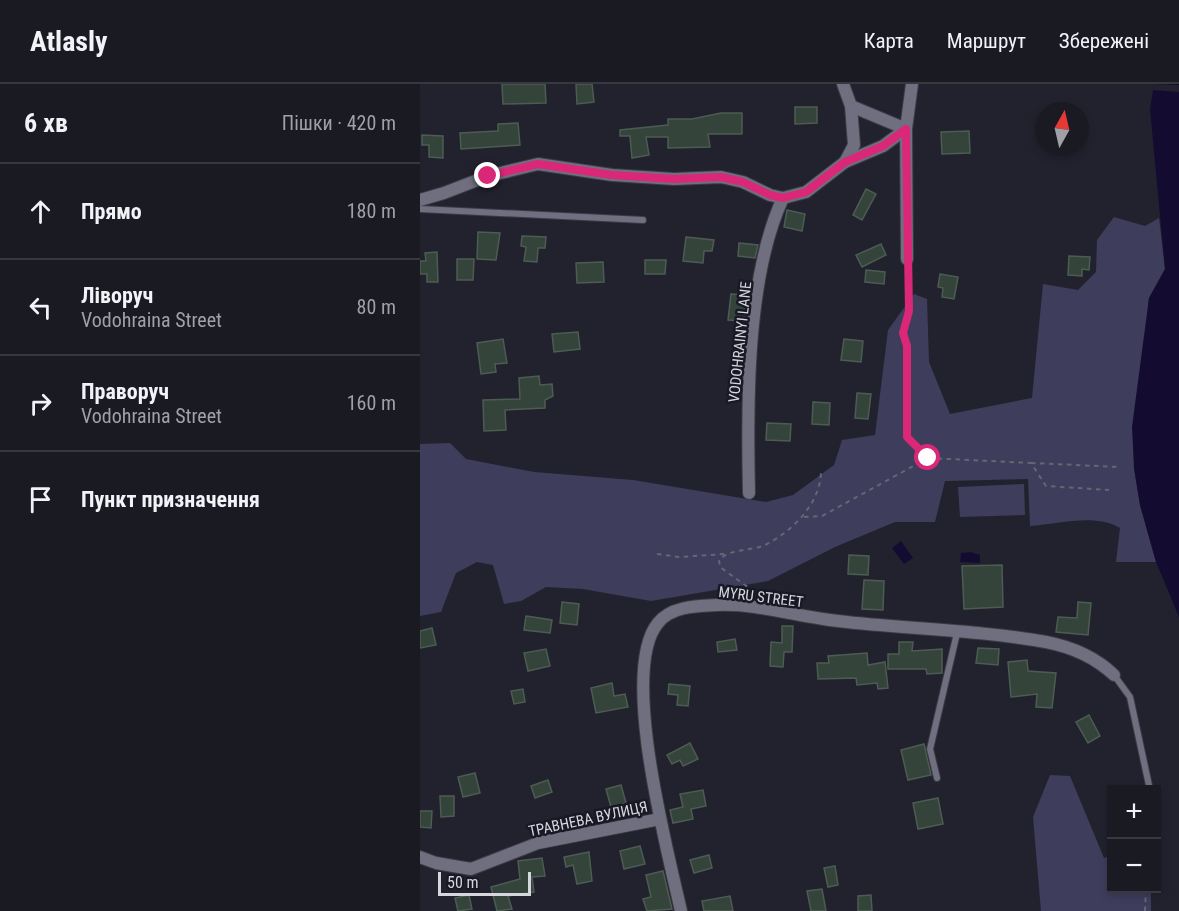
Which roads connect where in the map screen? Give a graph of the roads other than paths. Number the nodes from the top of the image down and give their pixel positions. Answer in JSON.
{"nodes":[{"id":1,"x":843,"y":84,"type":"edge"},
{"id":2,"x":912,"y":84,"type":"edge"},
{"id":3,"x":851,"y":106,"type":"junction"},
{"id":4,"x":906,"y":129,"type":"junction"},
{"id":5,"x":845,"y":162,"type":"junction"},
{"id":6,"x":783,"y":198,"type":"junction"},
{"id":7,"x":420,"y":200,"type":"edge"},
{"id":8,"x":420,"y":209,"type":"edge"},
{"id":9,"x":643,"y":220,"type":"dead end"},
{"id":10,"x":908,"y":259,"type":"road end"},
{"id":11,"x":749,"y":493,"type":"dead end"},
{"id":12,"x":957,"y":633,"type":"junction"},
{"id":13,"x":1114,"y":675,"type":"joint"},
{"id":14,"x":937,"y":778,"type":"dead end"},
{"id":15,"x":1149,"y":785,"type":"edge"},
{"id":16,"x":660,"y":819,"type":"junction"},
{"id":17,"x":420,"y":857,"type":"edge"},
{"id":18,"x":681,"y":911,"type":"edge"}],
"edges":[{"from":1,"to":3,"type":"street"},
{"from":2,"to":4,"type":"street"},
{"from":3,"to":4,"type":"street"},
{"from":3,"to":5,"type":"street"},
{"from":4,"to":5,"type":"street"},
{"from":4,"to":10,"type":"street"},
{"from":5,"to":6,"type":"street"},
{"from":6,"to":7,"type":"street"},
{"from":6,"to":11,"type":"street","name":"VODOHRAINYI LANE"},
{"from":8,"to":9,"type":"lane"},
{"from":12,"to":13,"type":"street","name":"MYRU STREET"},
{"from":12,"to":14,"type":"lane"},
{"from":12,"to":16,"type":"street","name":"MYRU STREET"},
{"from":13,"to":15,"type":"lane"},
{"from":16,"to":17,"type":"street","name":"ТРАВНЕВА ВУЛИЦЯ"},
{"from":16,"to":18,"type":"street","name":"MYRU STREET"}]}
